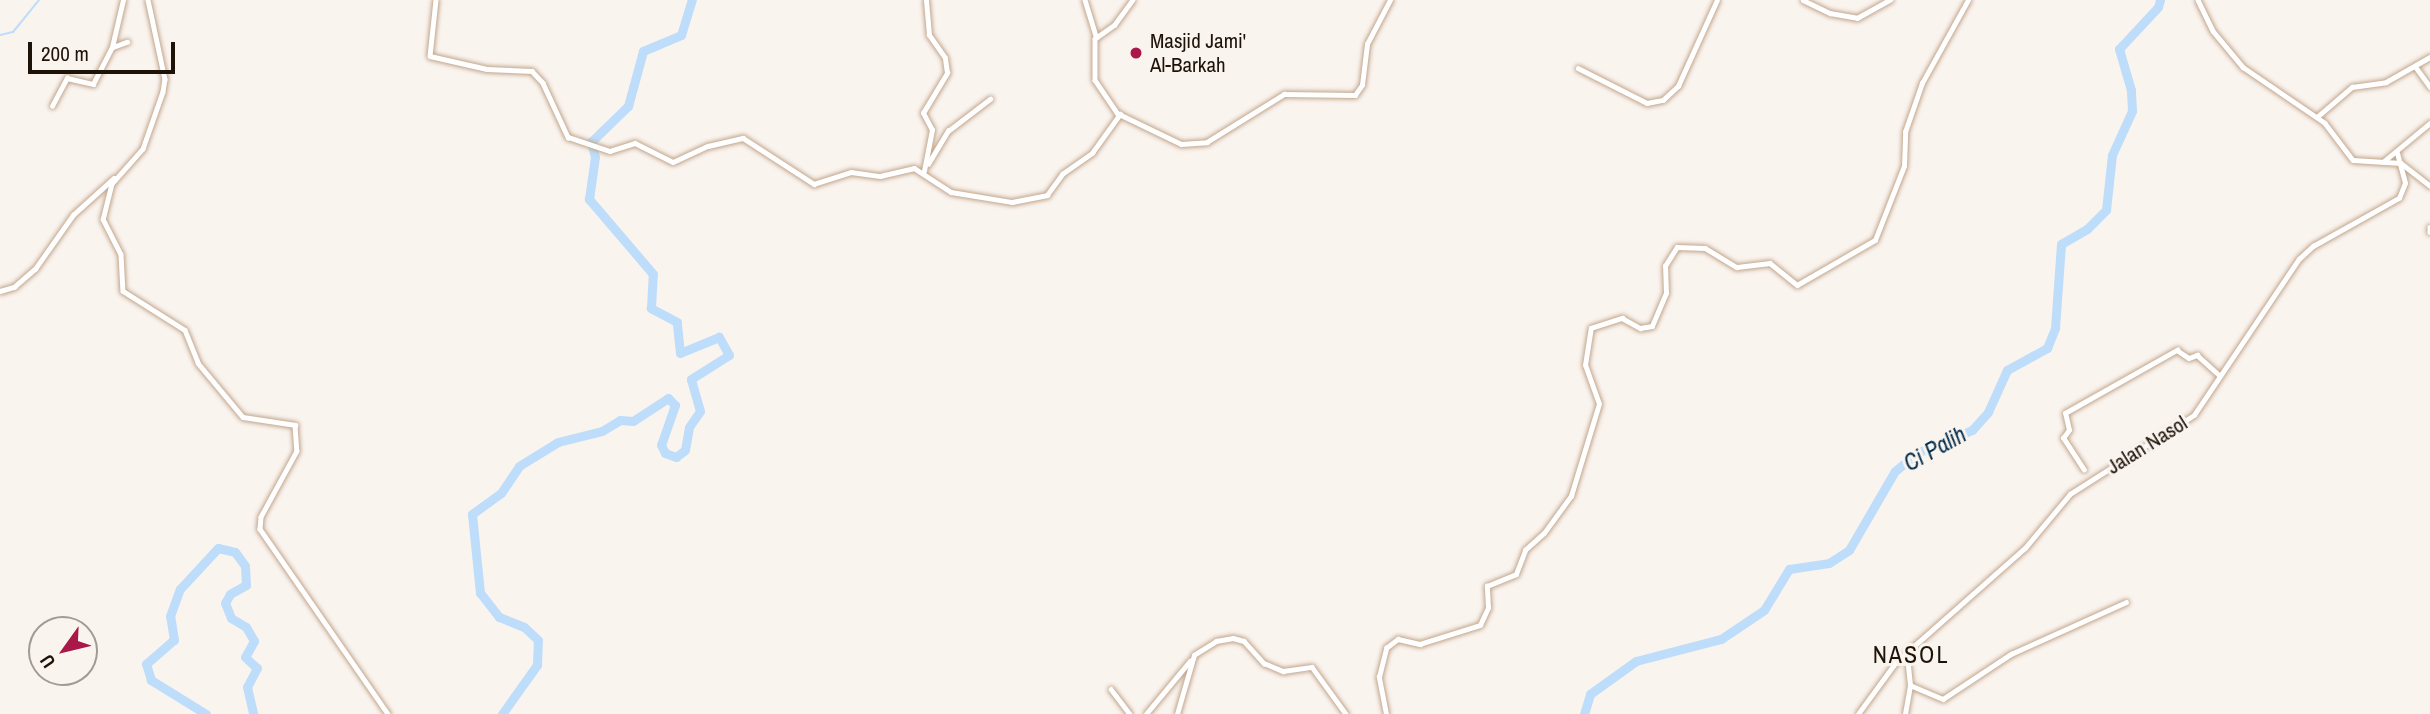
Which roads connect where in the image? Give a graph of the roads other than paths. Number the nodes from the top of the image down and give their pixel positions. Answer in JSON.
{"nodes":[{"id":1,"x":123,"y":0,"type":"edge"},
{"id":2,"x":149,"y":0,"type":"edge"},
{"id":3,"x":436,"y":0,"type":"edge"},
{"id":4,"x":926,"y":0,"type":"edge"},
{"id":5,"x":1085,"y":0,"type":"edge"},
{"id":6,"x":1133,"y":0,"type":"edge"},
{"id":7,"x":1390,"y":0,"type":"edge"},
{"id":8,"x":1717,"y":0,"type":"edge"},
{"id":9,"x":1803,"y":0,"type":"edge"},
{"id":10,"x":1890,"y":0,"type":"edge"},
{"id":11,"x":1968,"y":0,"type":"edge"},
{"id":12,"x":2198,"y":0,"type":"edge"},
{"id":13,"x":1096,"y":37,"type":"junction"},
{"id":14,"x":127,"y":42,"type":"dead end"},
{"id":15,"x":112,"y":47,"type":"junction"},
{"id":16,"x":2430,"y":57,"type":"edge"},
{"id":17,"x":2415,"y":66,"type":"junction"},
{"id":18,"x":1578,"y":68,"type":"dead end"},
{"id":19,"x":2430,"y":87,"type":"edge"},
{"id":20,"x":990,"y":99,"type":"dead end"},
{"id":21,"x":52,"y":106,"type":"dead end"},
{"id":22,"x":1119,"y":114,"type":"junction"},
{"id":23,"x":2317,"y":117,"type":"junction"},
{"id":24,"x":2430,"y":122,"type":"edge"},
{"id":25,"x":2398,"y":154,"type":"junction"},
{"id":26,"x":2401,"y":163,"type":"junction"},
{"id":27,"x":2380,"y":164,"type":"junction"},
{"id":28,"x":924,"y":171,"type":"junction"},
{"id":29,"x":122,"y":172,"type":"junction"},
{"id":30,"x":2430,"y":186,"type":"edge"},
{"id":31,"x":0,"y":291,"type":"edge"},
{"id":32,"x":2220,"y":376,"type":"junction"},
{"id":33,"x":2084,"y":470,"type":"dead end"},
{"id":34,"x":2126,"y":602,"type":"dead end"},
{"id":35,"x":1907,"y":653,"type":"junction"},
{"id":36,"x":1191,"y":661,"type":"junction"},
{"id":37,"x":1910,"y":685,"type":"junction"},
{"id":38,"x":1111,"y":689,"type":"dead end"},
{"id":39,"x":388,"y":714,"type":"edge"},
{"id":40,"x":1130,"y":714,"type":"edge"},
{"id":41,"x":1146,"y":714,"type":"edge"},
{"id":42,"x":1177,"y":714,"type":"edge"},
{"id":43,"x":1346,"y":714,"type":"edge"},
{"id":44,"x":1386,"y":714,"type":"edge"},
{"id":45,"x":1858,"y":714,"type":"edge"},
{"id":46,"x":1905,"y":714,"type":"edge"}],
"edges":[{"from":1,"to":15,"type":"street"},
{"from":2,"to":29,"type":"street"},
{"from":3,"to":28,"type":"street"},
{"from":4,"to":28,"type":"street"},
{"from":5,"to":13,"type":"street"},
{"from":6,"to":13,"type":"street"},
{"from":7,"to":22,"type":"street"},
{"from":8,"to":18,"type":"street"},
{"from":9,"to":10,"type":"street"},
{"from":11,"to":44,"type":"street"},
{"from":12,"to":23,"type":"street"},
{"from":13,"to":22,"type":"street"},
{"from":14,"to":15,"type":"street"},
{"from":15,"to":21,"type":"street"},
{"from":16,"to":17,"type":"street"},
{"from":17,"to":19,"type":"street"},
{"from":17,"to":23,"type":"street"},
{"from":20,"to":28,"type":"street"},
{"from":22,"to":28,"type":"street"},
{"from":23,"to":27,"type":"street"},
{"from":24,"to":25,"type":"street"},
{"from":25,"to":26,"type":"street"},
{"from":25,"to":27,"type":"street"},
{"from":26,"to":27,"type":"street"},
{"from":26,"to":30,"type":"street"},
{"from":26,"to":32,"type":"street","name":"Jalan Nasol"},
{"from":29,"to":31,"type":"street"},
{"from":29,"to":39,"type":"street"},
{"from":32,"to":33,"type":"street"},
{"from":32,"to":35,"type":"street","name":"Jalan Nasol"},
{"from":34,"to":37,"type":"street"},
{"from":35,"to":37,"type":"street"},
{"from":35,"to":45,"type":"street","name":"Jalan Nasol"},
{"from":36,"to":41,"type":"street"},
{"from":36,"to":42,"type":"street"},
{"from":36,"to":43,"type":"street"},
{"from":37,"to":46,"type":"street"},
{"from":38,"to":40,"type":"street"}]}
